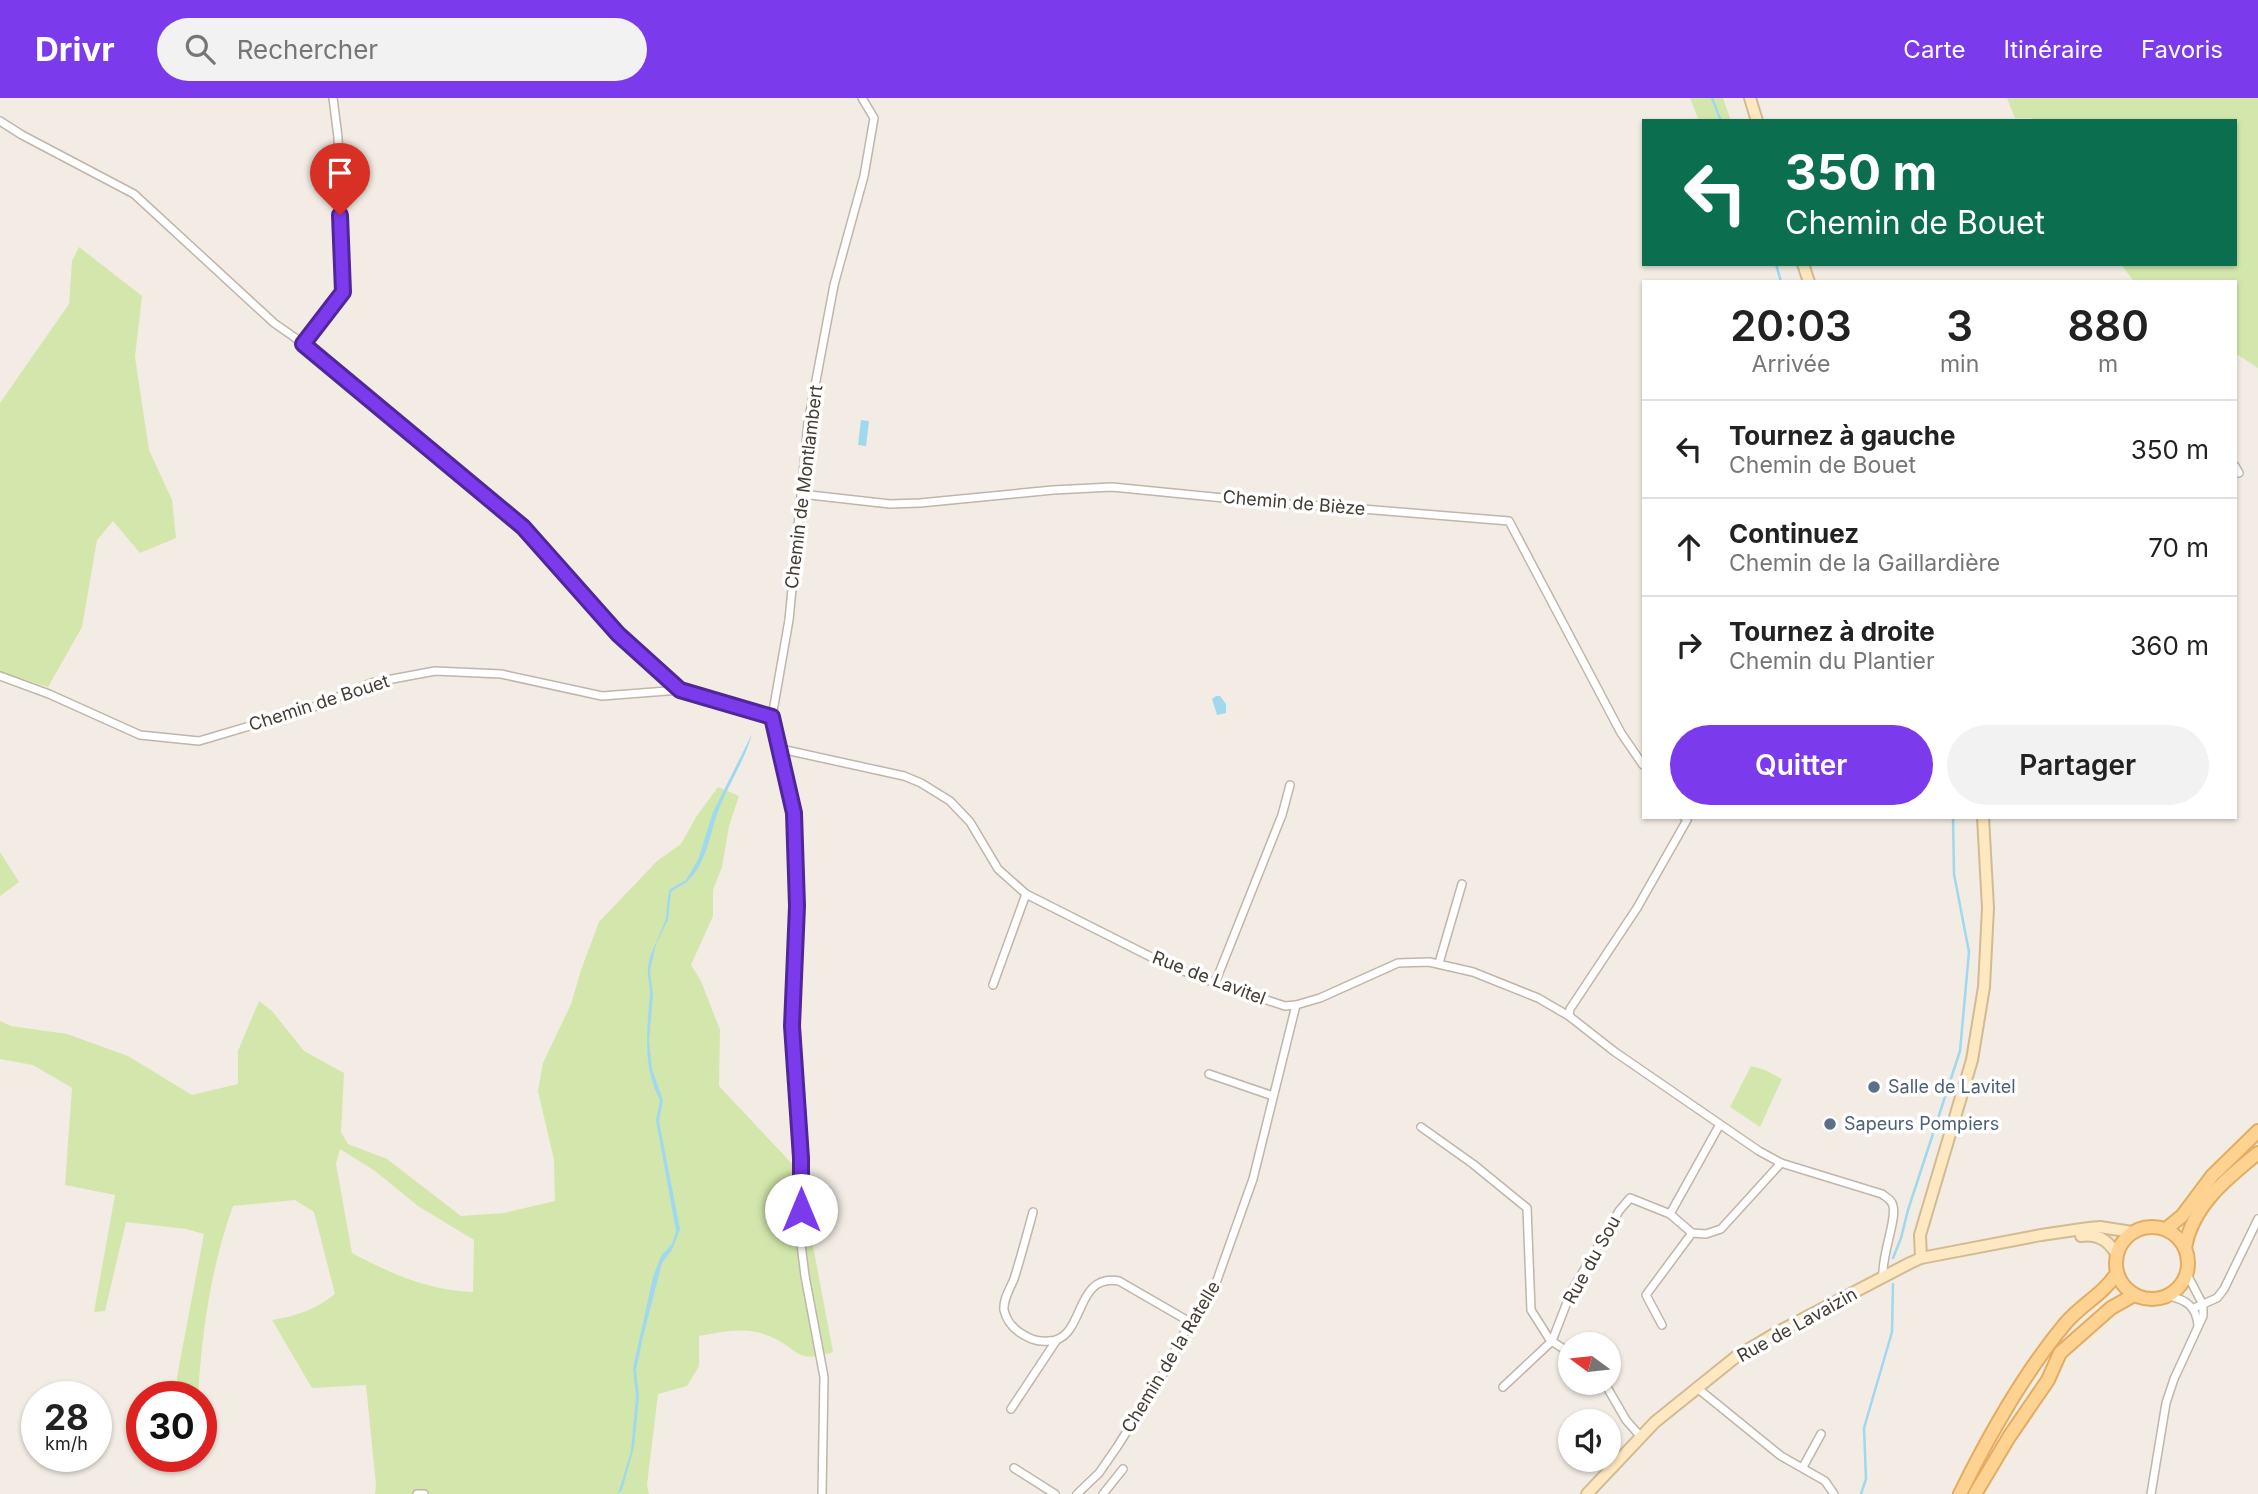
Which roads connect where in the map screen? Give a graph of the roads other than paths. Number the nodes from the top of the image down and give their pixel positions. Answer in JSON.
{"nodes":[{"id":1,"x":333,"y":98,"type":"edge"},
{"id":2,"x":862,"y":98,"type":"edge"},
{"id":3,"x":1750,"y":98,"type":"edge"},
{"id":4,"x":1756,"y":119,"type":"edge"},
{"id":5,"x":0,"y":121,"type":"edge"},
{"id":6,"x":303,"y":344,"type":"junction"},
{"id":7,"x":801,"y":494,"type":"junction"},
{"id":8,"x":0,"y":676,"type":"edge"},
{"id":9,"x":680,"y":690,"type":"junction"},
{"id":10,"x":772,"y":717,"type":"junction"},
{"id":11,"x":781,"y":749,"type":"junction"},
{"id":12,"x":1642,"y":764,"type":"edge"},
{"id":13,"x":1290,"y":785,"type":"dead end"},
{"id":14,"x":1685,"y":819,"type":"edge"},
{"id":15,"x":1983,"y":819,"type":"edge"},
{"id":16,"x":1462,"y":884,"type":"dead end"},
{"id":17,"x":1026,"y":894,"type":"junction"},
{"id":18,"x":1439,"y":963,"type":"junction"},
{"id":19,"x":1215,"y":983,"type":"junction"},
{"id":20,"x":993,"y":985,"type":"dead end"},
{"id":21,"x":1296,"y":1005,"type":"junction"},
{"id":22,"x":1569,"y":1016,"type":"junction"},
{"id":23,"x":1209,"y":1074,"type":"dead end"},
{"id":24,"x":1273,"y":1096,"type":"junction"},
{"id":25,"x":1719,"y":1126,"type":"junction"},
{"id":26,"x":1420,"y":1127,"type":"dead end"},
{"id":27,"x":2258,"y":1131,"type":"edge"},
{"id":28,"x":2258,"y":1153,"type":"edge"},
{"id":29,"x":1781,"y":1163,"type":"junction"},
{"id":30,"x":1033,"y":1212,"type":"dead end"},
{"id":31,"x":1670,"y":1214,"type":"junction"},
{"id":32,"x":2258,"y":1219,"type":"edge"},
{"id":33,"x":2166,"y":1229,"type":"junction"},
{"id":34,"x":2132,"y":1232,"type":"junction"},
{"id":35,"x":1692,"y":1233,"type":"junction"},
{"id":36,"x":2009,"y":1242,"type":"junction"},
{"id":37,"x":2185,"y":1248,"type":"junction"},
{"id":38,"x":2117,"y":1255,"type":"junction"},
{"id":39,"x":1921,"y":1258,"type":"junction"},
{"id":40,"x":2117,"y":1273,"type":"junction"},
{"id":41,"x":2187,"y":1274,"type":"junction"},
{"id":42,"x":1883,"y":1277,"type":"junction"},
{"id":43,"x":2134,"y":1295,"type":"junction"},
{"id":44,"x":2168,"y":1296,"type":"junction"},
{"id":45,"x":2203,"y":1305,"type":"junction"},
{"id":46,"x":2194,"y":1308,"type":"junction"},
{"id":47,"x":1190,"y":1322,"type":"junction"},
{"id":48,"x":1662,"y":1325,"type":"dead end"},
{"id":49,"x":2198,"y":1330,"type":"junction"},
{"id":50,"x":1056,"y":1341,"type":"junction"},
{"id":51,"x":1552,"y":1341,"type":"junction"},
{"id":52,"x":1558,"y":1345,"type":"edge"},
{"id":53,"x":1503,"y":1387,"type":"dead end"},
{"id":54,"x":1696,"y":1387,"type":"junction"},
{"id":55,"x":1612,"y":1395,"type":"edge"},
{"id":56,"x":1011,"y":1409,"type":"dead end"},
{"id":57,"x":1821,"y":1434,"type":"dead end"},
{"id":58,"x":1641,"y":1437,"type":"junction"},
{"id":59,"x":1803,"y":1466,"type":"junction"},
{"id":60,"x":1014,"y":1468,"type":"dead end"},
{"id":61,"x":1123,"y":1469,"type":"dead end"},
{"id":62,"x":1594,"y":1492,"type":"edge"},
{"id":63,"x":417,"y":1494,"type":"edge"},
{"id":64,"x":424,"y":1494,"type":"edge"},
{"id":65,"x":822,"y":1494,"type":"edge"},
{"id":66,"x":1055,"y":1494,"type":"edge"},
{"id":67,"x":1077,"y":1494,"type":"edge"},
{"id":68,"x":1103,"y":1494,"type":"edge"},
{"id":69,"x":1834,"y":1494,"type":"edge"},
{"id":70,"x":1960,"y":1494,"type":"edge"},
{"id":71,"x":1975,"y":1494,"type":"edge"},
{"id":72,"x":2151,"y":1494,"type":"edge"}],
"edges":[{"from":1,"to":6,"type":"street"},
{"from":2,"to":7,"type":"street","name":"Chemin de Montlambert"},
{"from":3,"to":4,"type":"main road"},
{"from":5,"to":6,"type":"street"},
{"from":6,"to":9,"type":"street"},
{"from":7,"to":10,"type":"street","name":"Chemin de Montlambert"},
{"from":7,"to":12,"type":"street","name":"Chemin de Bièze"},
{"from":8,"to":9,"type":"street","name":"Chemin de Bouet"},
{"from":9,"to":10,"type":"street","name":"Chemin de Bouet"},
{"from":10,"to":11,"type":"street"},
{"from":11,"to":17,"type":"street","name":"Rue de Lavitel"},
{"from":11,"to":65,"type":"street"},
{"from":13,"to":19,"type":"street"},
{"from":14,"to":22,"type":"street"},
{"from":15,"to":39,"type":"main road"},
{"from":16,"to":18,"type":"street"},
{"from":17,"to":19,"type":"street","name":"Rue de Lavitel"},
{"from":17,"to":20,"type":"street"},
{"from":18,"to":21,"type":"street","name":"Rue de Lavitel"},
{"from":18,"to":22,"type":"street","name":"Rue de Lavitel"},
{"from":19,"to":21,"type":"street","name":"Rue de Lavitel"},
{"from":21,"to":24,"type":"street","name":"Chemin de la Ratelle"},
{"from":22,"to":25,"type":"street","name":"Rue de Lavitel"},
{"from":23,"to":24,"type":"street"},
{"from":24,"to":47,"type":"street","name":"Chemin de la Ratelle"},
{"from":25,"to":29,"type":"street","name":"Rue de Lavitel"},
{"from":25,"to":31,"type":"street"},
{"from":26,"to":51,"type":"street"},
{"from":27,"to":33,"type":"main road"},
{"from":28,"to":37,"type":"main road"},
{"from":29,"to":35,"type":"street"},
{"from":29,"to":42,"type":"street","name":"Rue de Lavitel"},
{"from":30,"to":50,"type":"street"},
{"from":31,"to":35,"type":"street","name":"Rue du Sou"},
{"from":31,"to":51,"type":"street","name":"Rue du Sou"},
{"from":32,"to":45,"type":"street"},
{"from":33,"to":34,"type":"main road"},
{"from":33,"to":37,"type":"main road"},
{"from":34,"to":36,"type":"main road","name":"Rue de Lavaizin"},
{"from":34,"to":38,"type":"main road"},
{"from":35,"to":48,"type":"street"},
{"from":36,"to":38,"type":"main road","name":"Rue de Lavaizin"},
{"from":36,"to":39,"type":"main road","name":"Rue de Lavaizin"},
{"from":37,"to":41,"type":"main road"},
{"from":38,"to":40,"type":"main road"},
{"from":39,"to":42,"type":"main road","name":"Rue de Lavaizin"},
{"from":40,"to":43,"type":"main road"},
{"from":40,"to":70,"type":"main road"},
{"from":41,"to":44,"type":"main road"},
{"from":41,"to":45,"type":"street"},
{"from":42,"to":54,"type":"main road","name":"Rue de Lavaizin"},
{"from":43,"to":44,"type":"main road"},
{"from":43,"to":71,"type":"main road"},
{"from":44,"to":46,"type":"street"},
{"from":45,"to":46,"type":"street"},
{"from":45,"to":49,"type":"street"},
{"from":46,"to":49,"type":"street"},
{"from":47,"to":50,"type":"street"},
{"from":47,"to":67,"type":"street","name":"Chemin de la Ratelle"},
{"from":49,"to":72,"type":"street"},
{"from":50,"to":56,"type":"street"},
{"from":51,"to":52,"type":"street"},
{"from":51,"to":53,"type":"street","name":"Rue du Sou"},
{"from":54,"to":58,"type":"main road","name":"Rue de Lavaizin"},
{"from":54,"to":59,"type":"street"},
{"from":55,"to":58,"type":"street"},
{"from":57,"to":59,"type":"street"},
{"from":58,"to":62,"type":"main road","name":"Rue de Lavaizin"},
{"from":59,"to":69,"type":"street"},
{"from":60,"to":66,"type":"street"},
{"from":61,"to":68,"type":"street"},
{"from":63,"to":64,"type":"street"}]}
